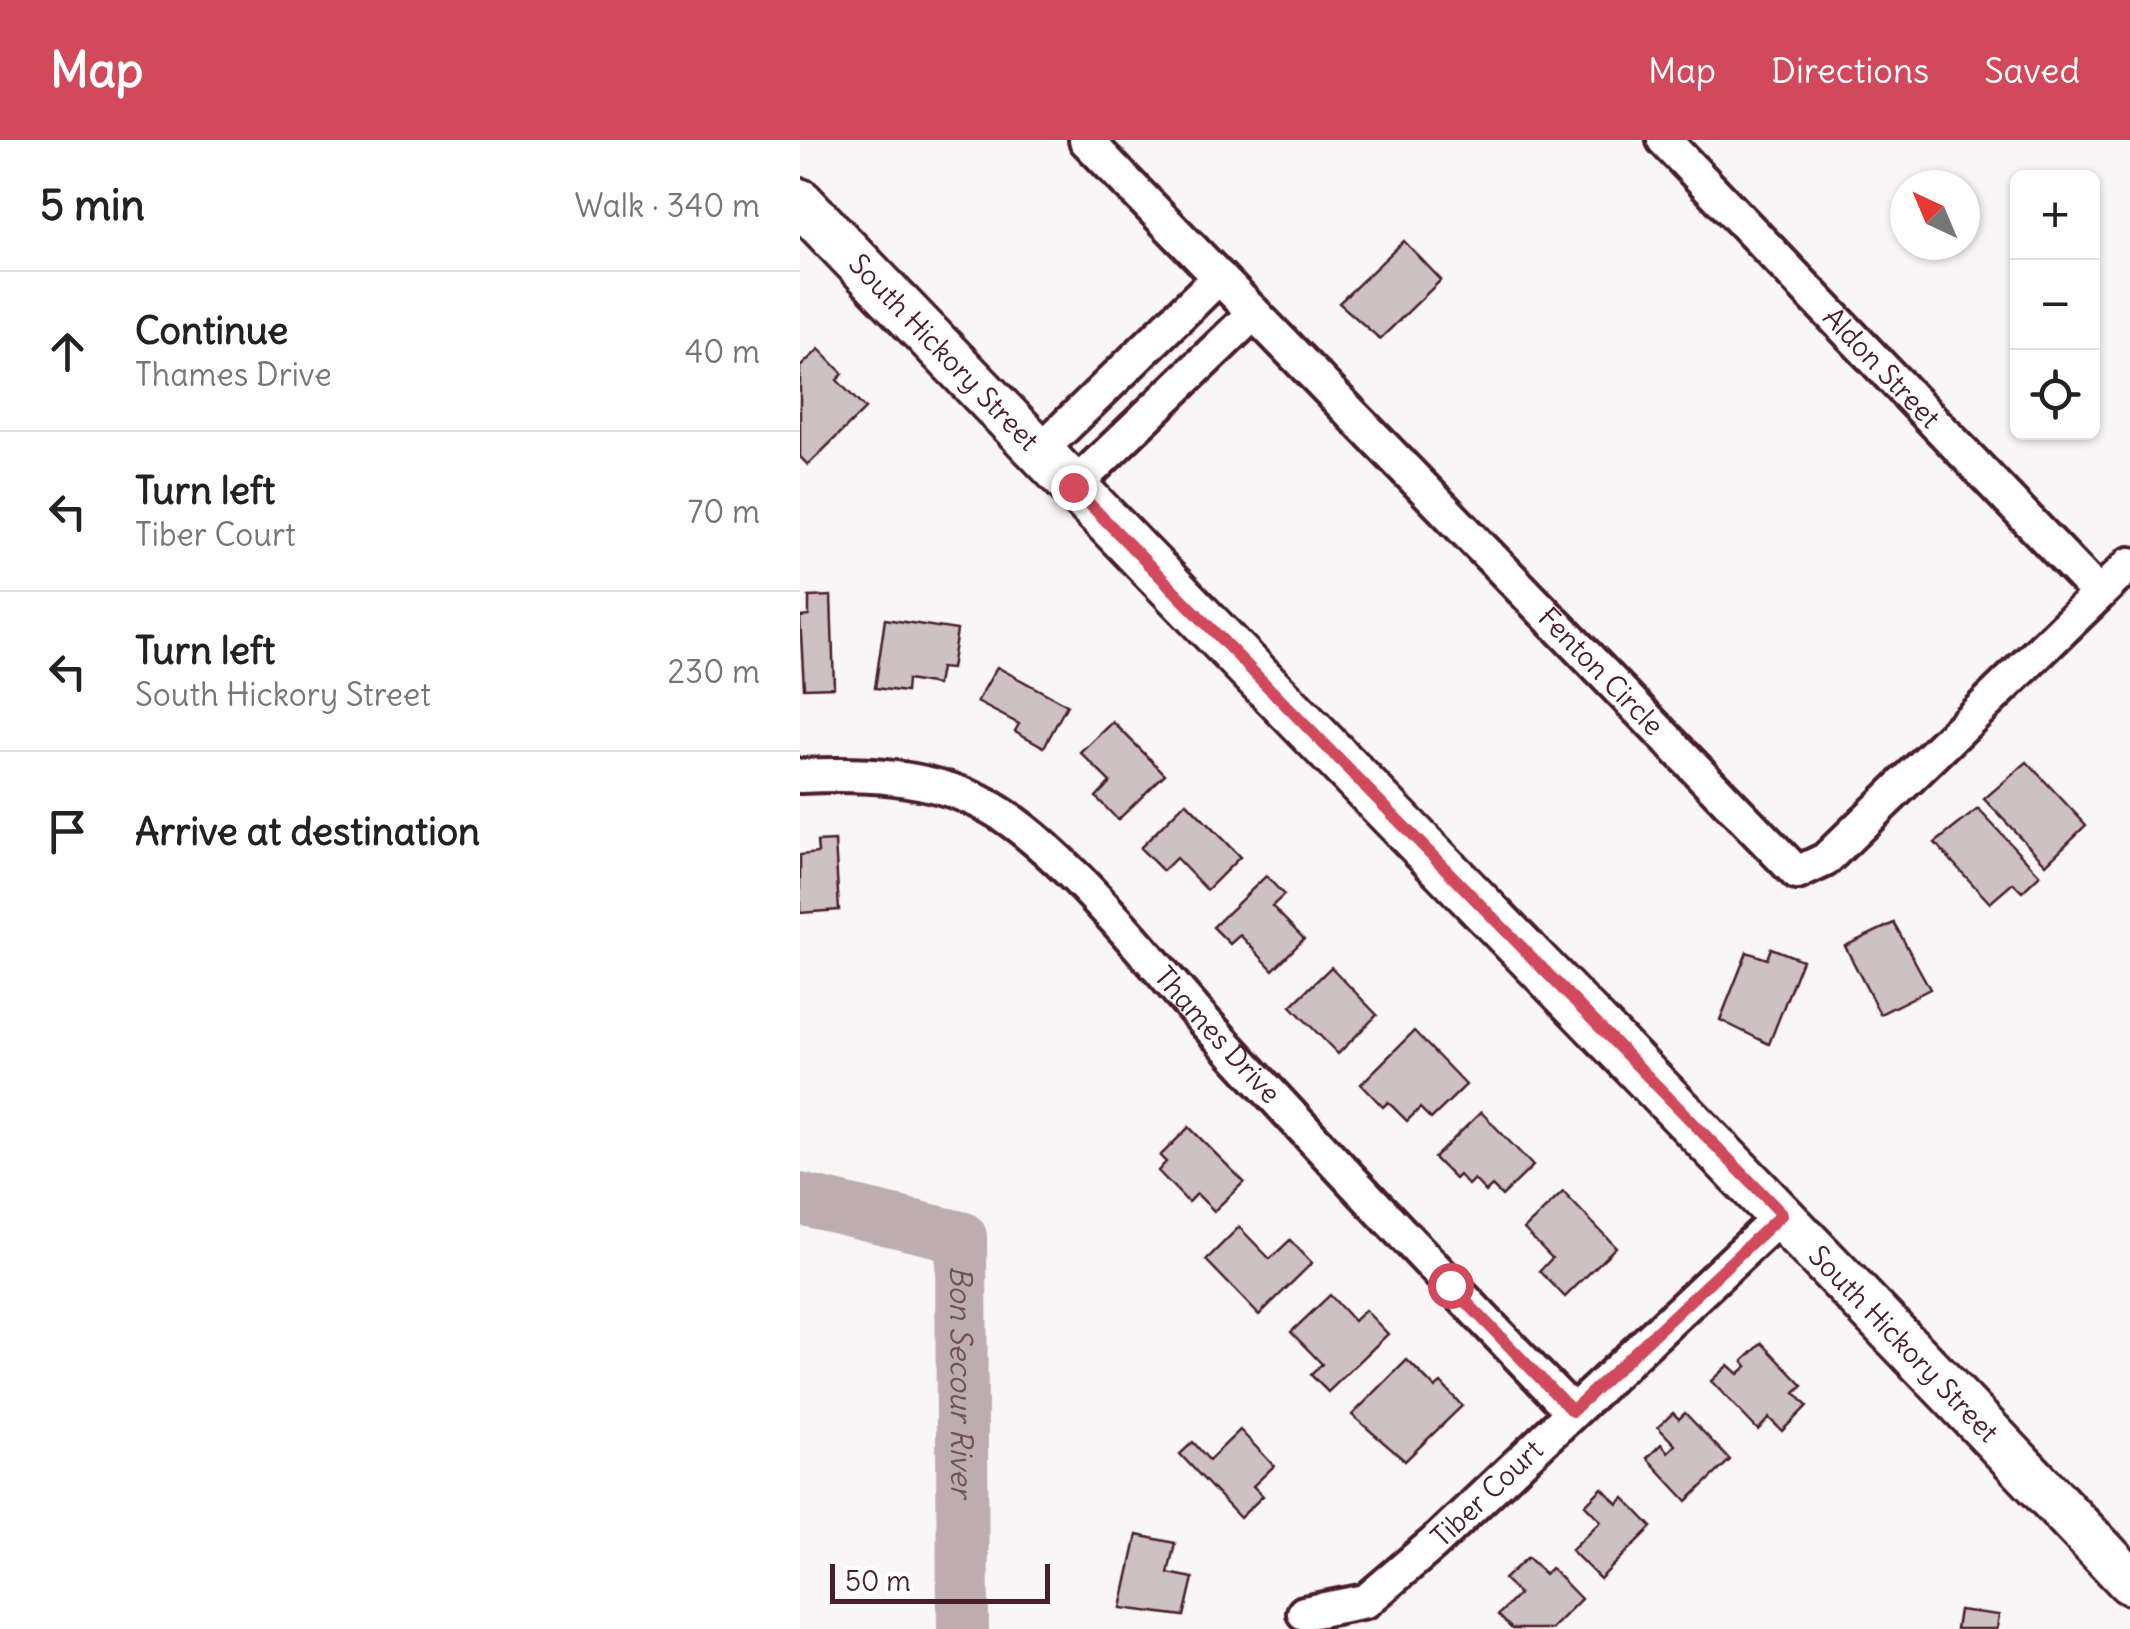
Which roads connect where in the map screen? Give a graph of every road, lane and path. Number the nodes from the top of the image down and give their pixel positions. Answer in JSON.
{"nodes":[{"id":1,"x":1086,"y":140,"type":"edge"},
{"id":2,"x":1664,"y":140,"type":"edge"},
{"id":3,"x":800,"y":202,"type":"edge"},
{"id":4,"x":1219,"y":277,"type":"junction"},
{"id":5,"x":1254,"y":313,"type":"junction"},
{"id":6,"x":1039,"y":452,"type":"junction"},
{"id":7,"x":1073,"y":487,"type":"junction"},
{"id":8,"x":2130,"y":564,"type":"edge"},
{"id":9,"x":2098,"y":593,"type":"junction"},
{"id":10,"x":800,"y":776,"type":"edge"},
{"id":11,"x":1782,"y":1214,"type":"junction"},
{"id":12,"x":1572,"y":1411,"type":"junction"},
{"id":13,"x":2130,"y":1581,"type":"edge"},
{"id":14,"x":1304,"y":1614,"type":"dead end"}],
"edges":[{"from":1,"to":4,"type":"street","name":"Fenton Circle"},
{"from":2,"to":9,"type":"street","name":"Aldon Street"},
{"from":3,"to":6,"type":"street","name":"South Hickory Street"},
{"from":4,"to":5,"type":"street","name":"Fenton Circle"},
{"from":4,"to":6,"type":"street"},
{"from":5,"to":7,"type":"street"},
{"from":5,"to":9,"type":"street","name":"Fenton Circle"},
{"from":6,"to":7,"type":"street","name":"South Hickory Street"},
{"from":7,"to":11,"type":"street","name":"South Hickory Street"},
{"from":8,"to":9,"type":"street","name":"Fenton Circle"},
{"from":10,"to":12,"type":"street","name":"Thames Drive"},
{"from":11,"to":12,"type":"street","name":"Tiber Court"},
{"from":11,"to":13,"type":"street","name":"South Hickory Street"},
{"from":12,"to":14,"type":"street","name":"Tiber Court"}]}
